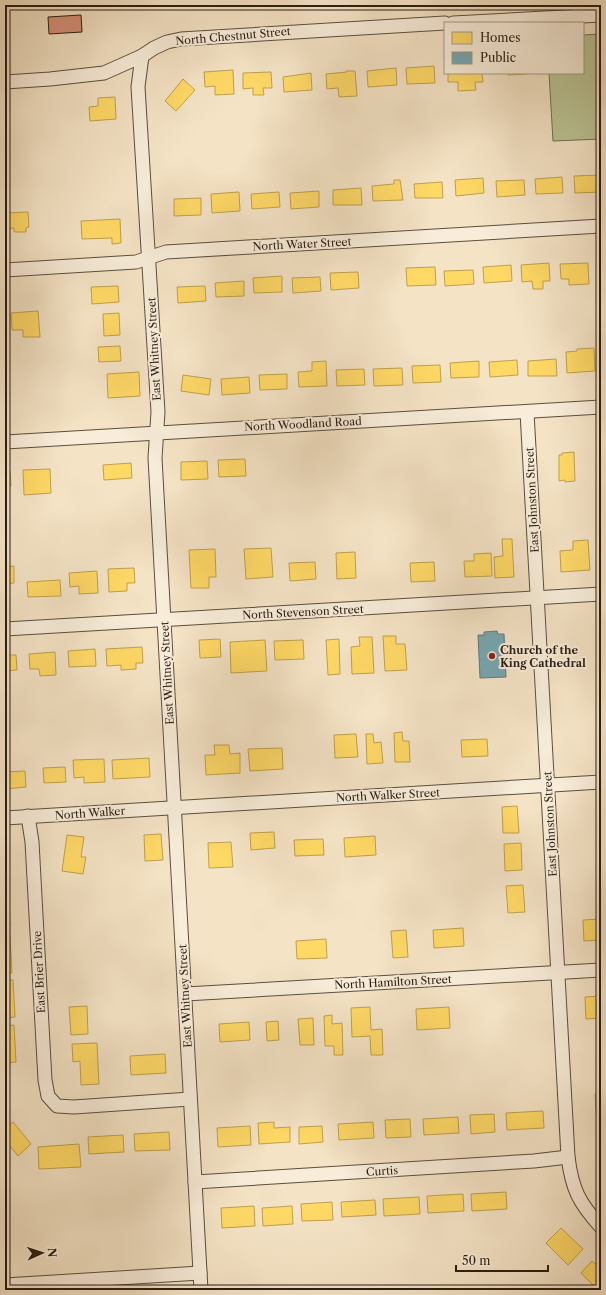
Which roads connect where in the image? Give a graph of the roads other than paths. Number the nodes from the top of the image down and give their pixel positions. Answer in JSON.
{"nodes":[{"id":1,"x":601,"y":15,"type":"edge"},
{"id":2,"x":472,"y":22,"type":"edge"},
{"id":3,"x":444,"y":23,"type":"edge"},
{"id":4,"x":142,"y":56,"type":"junction"},
{"id":5,"x":5,"y":82,"type":"edge"},
{"id":6,"x":601,"y":226,"type":"edge"},
{"id":7,"x":148,"y":257,"type":"junction"},
{"id":8,"x":5,"y":270,"type":"edge"},
{"id":9,"x":601,"y":407,"type":"edge"},
{"id":10,"x":528,"y":412,"type":"junction"},
{"id":11,"x":156,"y":433,"type":"junction"},
{"id":12,"x":5,"y":442,"type":"edge"},
{"id":13,"x":601,"y":594,"type":"edge"},
{"id":14,"x":538,"y":598,"type":"junction"},
{"id":15,"x":164,"y":620,"type":"junction"},
{"id":16,"x":5,"y":629,"type":"edge"},
{"id":17,"x":601,"y":782,"type":"edge"},
{"id":18,"x":548,"y":785,"type":"junction"},
{"id":19,"x":174,"y":807,"type":"junction"},
{"id":20,"x":28,"y":816,"type":"junction"},
{"id":21,"x":5,"y":818,"type":"edge"},
{"id":22,"x":601,"y":970,"type":"edge"},
{"id":23,"x":558,"y":972,"type":"junction"},
{"id":24,"x":185,"y":994,"type":"junction"},
{"id":25,"x":190,"y":1099,"type":"junction"},
{"id":26,"x":568,"y":1157,"type":"junction"},
{"id":27,"x":196,"y":1182,"type":"junction"},
{"id":28,"x":601,"y":1227,"type":"edge"},
{"id":29,"x":200,"y":1273,"type":"junction"},
{"id":30,"x":5,"y":1285,"type":"edge"},
{"id":31,"x":201,"y":1290,"type":"edge"}],
"edges":[{"from":1,"to":2,"type":"street"},
{"from":3,"to":4,"type":"street","name":"North Chestnut Street"},
{"from":4,"to":5,"type":"street","name":"North Chestnut Street"},
{"from":4,"to":7,"type":"street","name":"East Whitney Street"},
{"from":6,"to":7,"type":"street","name":"North Water Street"},
{"from":7,"to":8,"type":"street","name":"North Water Street"},
{"from":7,"to":11,"type":"street","name":"East Whitney Street"},
{"from":9,"to":10,"type":"street","name":"North Woodland Road"},
{"from":10,"to":11,"type":"street","name":"North Woodland Road"},
{"from":10,"to":14,"type":"street","name":"East Johnston Street"},
{"from":11,"to":12,"type":"street","name":"North Woodland Road"},
{"from":11,"to":15,"type":"street","name":"East Whitney Street"},
{"from":13,"to":14,"type":"street","name":"North Stevenson Street"},
{"from":14,"to":15,"type":"street","name":"North Stevenson Street"},
{"from":14,"to":18,"type":"street","name":"East Johnston Street"},
{"from":15,"to":16,"type":"street","name":"North Stevenson Street"},
{"from":15,"to":19,"type":"street","name":"East Whitney Street"},
{"from":17,"to":18,"type":"street","name":"North Walker Street"},
{"from":18,"to":19,"type":"street","name":"North Walker Street"},
{"from":18,"to":23,"type":"street","name":"East Johnston Street"},
{"from":19,"to":20,"type":"street","name":"North Walker"},
{"from":19,"to":24,"type":"street","name":"East Whitney Street"},
{"from":20,"to":21,"type":"street","name":"North Walker"},
{"from":20,"to":25,"type":"street","name":"East Brier Drive"},
{"from":22,"to":23,"type":"street","name":"North Hamilton Street"},
{"from":23,"to":24,"type":"street","name":"North Hamilton Street"},
{"from":23,"to":26,"type":"street","name":"East Johnston Street"},
{"from":24,"to":25,"type":"street","name":"East Whitney Street"},
{"from":25,"to":27,"type":"street","name":"East Whitney Street"},
{"from":26,"to":27,"type":"street","name":"Curtis"},
{"from":26,"to":28,"type":"street","name":"East Johnston Street"},
{"from":27,"to":29,"type":"street","name":"East Whitney Street"},
{"from":29,"to":30,"type":"street"},
{"from":29,"to":31,"type":"street","name":"East Whitney Street"}]}
